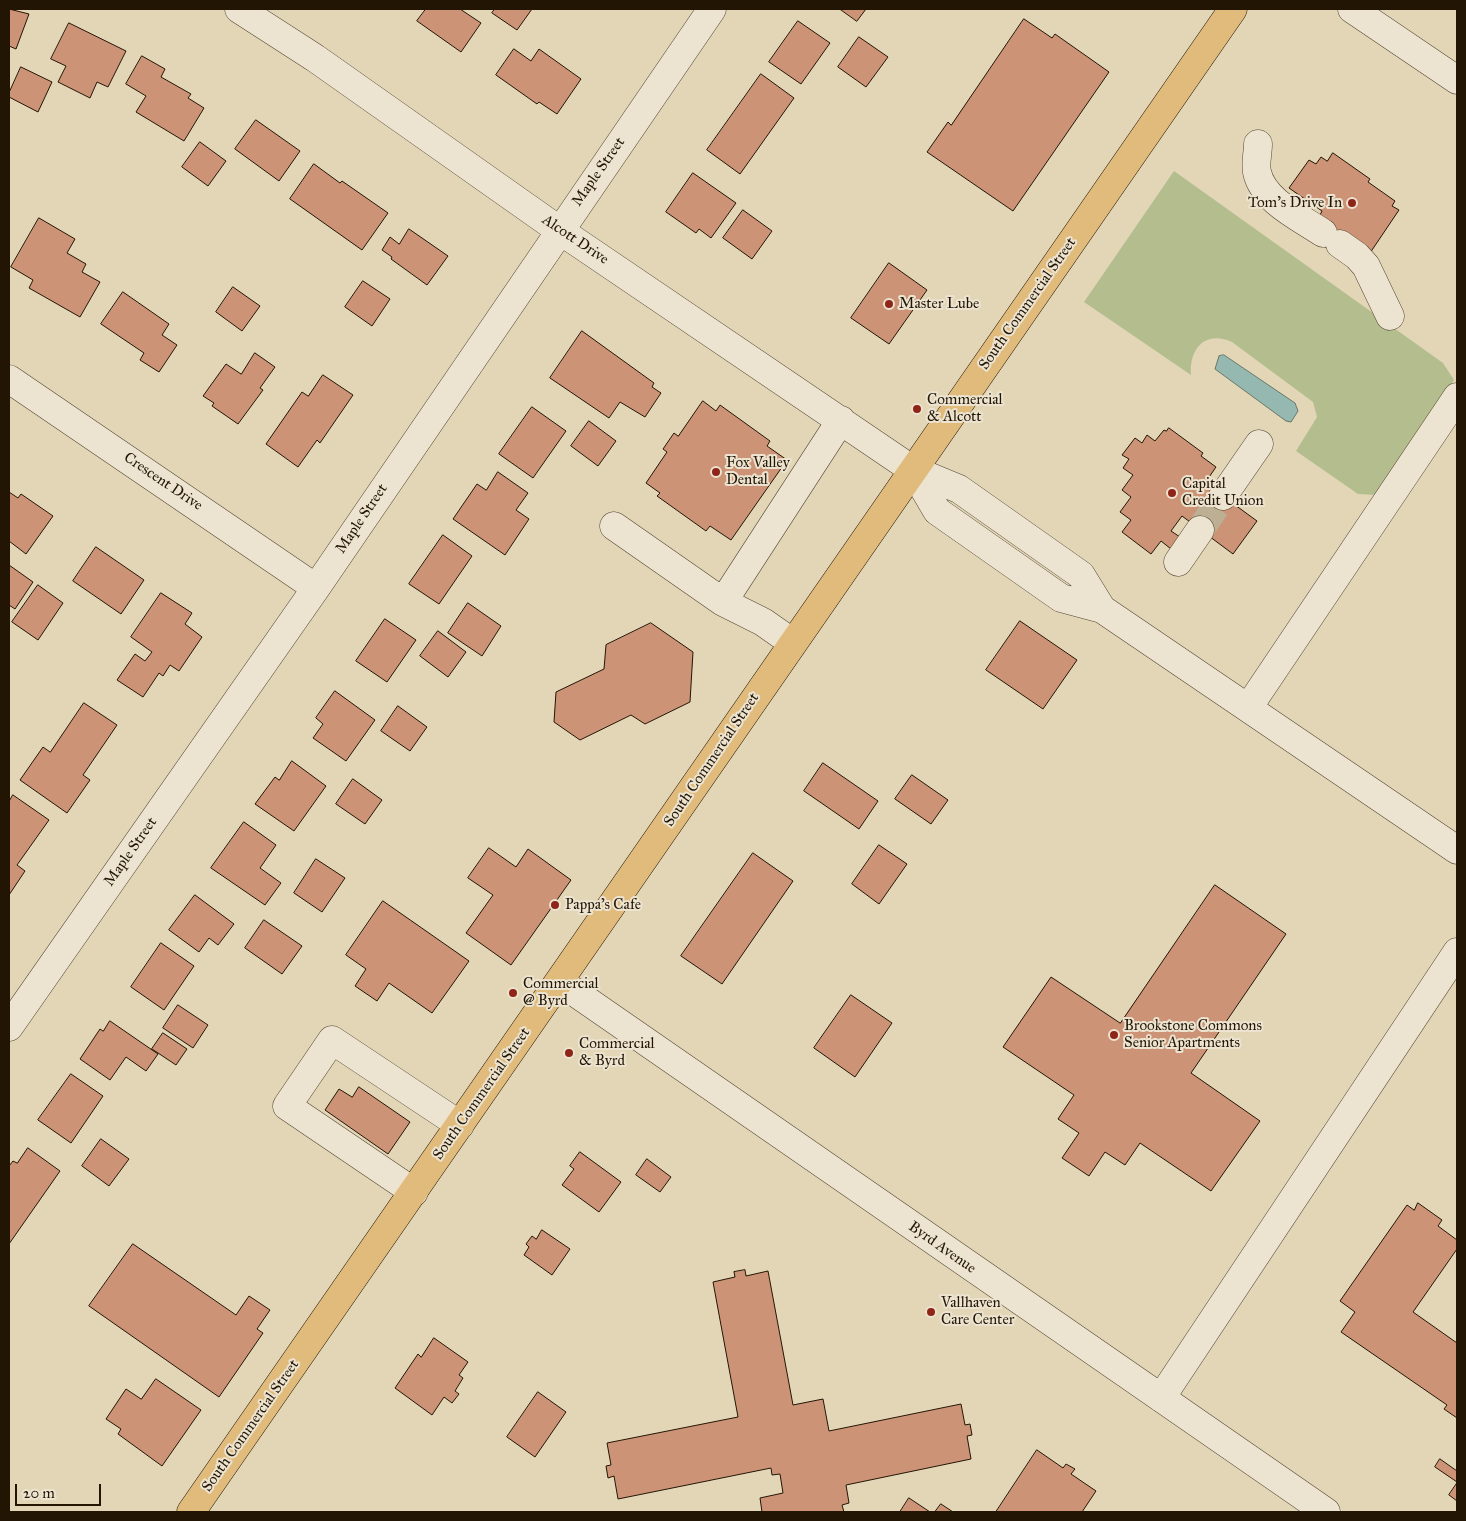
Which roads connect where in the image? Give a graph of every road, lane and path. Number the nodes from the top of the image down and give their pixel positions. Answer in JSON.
{"nodes":[{"id":1,"x":239,"y":9,"type":"edge"},
{"id":2,"x":712,"y":9,"type":"edge"},
{"id":3,"x":1233,"y":9,"type":"edge"},
{"id":4,"x":1352,"y":9,"type":"edge"},
{"id":5,"x":1457,"y":80,"type":"edge"},
{"id":6,"x":1258,"y":144,"type":"dead end"},
{"id":7,"x":559,"y":230,"type":"junction"},
{"id":8,"x":1390,"y":316,"type":"dead end"},
{"id":9,"x":9,"y":379,"type":"edge"},
{"id":10,"x":1457,"y":397,"type":"edge"},
{"id":11,"x":841,"y":420,"type":"junction"},
{"id":12,"x":1259,"y":444,"type":"dead end"},
{"id":13,"x":913,"y":470,"type":"junction"},
{"id":14,"x":1223,"y":496,"type":"tunnel mouth"},
{"id":15,"x":614,"y":526,"type":"dead end"},
{"id":16,"x":1200,"y":530,"type":"tunnel mouth"},
{"id":17,"x":1178,"y":562,"type":"dead end"},
{"id":18,"x":316,"y":588,"type":"junction"},
{"id":19,"x":723,"y":602,"type":"junction"},
{"id":20,"x":793,"y":643,"type":"junction"},
{"id":21,"x":1248,"y":708,"type":"junction"},
{"id":22,"x":1457,"y":850,"type":"edge"},
{"id":23,"x":1457,"y":952,"type":"edge"},
{"id":24,"x":560,"y":982,"type":"junction"},
{"id":25,"x":9,"y":1027,"type":"edge"},
{"id":26,"x":460,"y":1125,"type":"junction"},
{"id":27,"x":414,"y":1192,"type":"junction"},
{"id":28,"x":1160,"y":1398,"type":"junction"},
{"id":29,"x":191,"y":1512,"type":"edge"},
{"id":30,"x":1326,"y":1512,"type":"edge"}],
"edges":[{"from":1,"to":7,"type":"street","name":"Alcott Drive"},
{"from":2,"to":7,"type":"street","name":"Maple Street"},
{"from":3,"to":13,"type":"main road","name":"South Commercial Street"},
{"from":4,"to":5,"type":"street"},
{"from":6,"to":8,"type":"street"},
{"from":7,"to":11,"type":"street","name":"Alcott Drive"},
{"from":7,"to":18,"type":"street","name":"Maple Street"},
{"from":9,"to":18,"type":"street","name":"Crescent Drive"},
{"from":10,"to":21,"type":"street"},
{"from":11,"to":13,"type":"street","name":"Alcott Drive"},
{"from":11,"to":19,"type":"street"},
{"from":12,"to":14,"type":"street"},
{"from":13,"to":20,"type":"main road","name":"South Commercial Street"},
{"from":13,"to":21,"type":"street","name":"Alcott Drive"},
{"from":15,"to":19,"type":"street"},
{"from":16,"to":17,"type":"street"},
{"from":18,"to":25,"type":"street","name":"Maple Street"},
{"from":19,"to":20,"type":"street"},
{"from":20,"to":24,"type":"main road","name":"South Commercial Street"},
{"from":21,"to":22,"type":"street"},
{"from":23,"to":28,"type":"street"},
{"from":24,"to":26,"type":"main road","name":"South Commercial Street"},
{"from":24,"to":28,"type":"street","name":"Byrd Avenue"},
{"from":26,"to":27,"type":"main road","name":"South Commercial Street"},
{"from":26,"to":27,"type":"street"},
{"from":27,"to":29,"type":"main road","name":"South Commercial Street"},
{"from":28,"to":30,"type":"street","name":"Byrd Avenue"}]}
